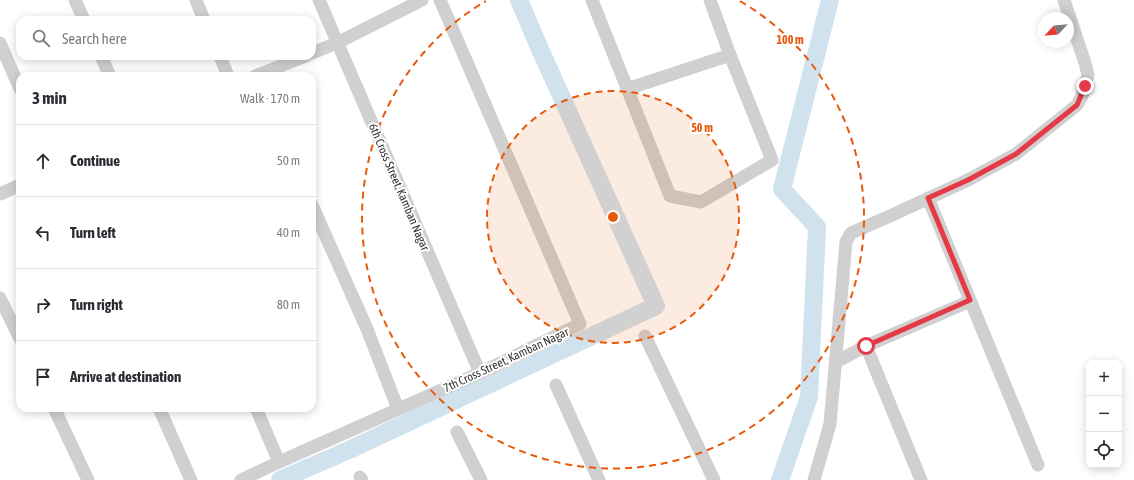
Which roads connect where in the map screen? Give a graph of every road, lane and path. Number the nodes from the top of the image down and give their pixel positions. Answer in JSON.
{"nodes":[{"id":1,"x":75,"y":0,"type":"edge"},
{"id":2,"x":196,"y":0,"type":"edge"},
{"id":3,"x":319,"y":0,"type":"edge"},
{"id":4,"x":422,"y":0,"type":"edge"},
{"id":5,"x":440,"y":0,"type":"edge"},
{"id":6,"x":592,"y":0,"type":"edge"},
{"id":7,"x":710,"y":0,"type":"edge"},
{"id":8,"x":1064,"y":0,"type":"edge"},
{"id":9,"x":82,"y":16,"type":"edge"},
{"id":10,"x":202,"y":16,"type":"edge"},
{"id":11,"x":0,"y":43,"type":"edge"},
{"id":12,"x":337,"y":43,"type":"junction"},
{"id":13,"x":316,"y":51,"type":"edge"},
{"id":14,"x":730,"y":55,"type":"junction"},
{"id":15,"x":103,"y":60,"type":"edge"},
{"id":16,"x":222,"y":60,"type":"edge"},
{"id":17,"x":296,"y":60,"type":"edge"},
{"id":18,"x":108,"y":72,"type":"edge"},
{"id":19,"x":226,"y":72,"type":"edge"},
{"id":20,"x":266,"y":72,"type":"edge"},
{"id":21,"x":16,"y":80,"type":"edge"},
{"id":22,"x":627,"y":89,"type":"junction"},
{"id":23,"x":16,"y":187,"type":"edge"},
{"id":24,"x":0,"y":194,"type":"edge"},
{"id":25,"x":928,"y":198,"type":"junction"},
{"id":26,"x":316,"y":214,"type":"edge"},
{"id":27,"x":0,"y":298,"type":"edge"},
{"id":28,"x":970,"y":300,"type":"junction"},
{"id":29,"x":16,"y":331,"type":"edge"},
{"id":30,"x":645,"y":336,"type":"dead end"},
{"id":31,"x":866,"y":346,"type":"junction"},
{"id":32,"x":836,"y":362,"type":"junction"},
{"id":33,"x":480,"y":373,"type":"junction"},
{"id":34,"x":556,"y":385,"type":"dead end"},
{"id":35,"x":398,"y":410,"type":"junction"},
{"id":36,"x":56,"y":412,"type":"edge"},
{"id":37,"x":161,"y":412,"type":"edge"},
{"id":38,"x":258,"y":412,"type":"edge"},
{"id":39,"x":457,"y":432,"type":"dead end"},
{"id":40,"x":279,"y":462,"type":"junction"},
{"id":41,"x":1038,"y":465,"type":"dead end"},
{"id":42,"x":88,"y":480,"type":"edge"},
{"id":43,"x":191,"y":480,"type":"edge"},
{"id":44,"x":241,"y":480,"type":"edge"},
{"id":45,"x":482,"y":480,"type":"edge"},
{"id":46,"x":599,"y":480,"type":"edge"},
{"id":47,"x":714,"y":480,"type":"edge"},
{"id":48,"x":814,"y":480,"type":"edge"},
{"id":49,"x":921,"y":480,"type":"edge"}],
"edges":[{"from":1,"to":9,"type":"street"},
{"from":2,"to":10,"type":"street"},
{"from":3,"to":12,"type":"street","name":"6th Cross Street, Kamban Nagar"},
{"from":4,"to":12,"type":"street"},
{"from":5,"to":33,"type":"street","name":"7th Cross Street, Kamban Nagar"},
{"from":6,"to":22,"type":"street"},
{"from":7,"to":14,"type":"street"},
{"from":8,"to":25,"type":"street"},
{"from":11,"to":21,"type":"street"},
{"from":12,"to":13,"type":"street"},
{"from":12,"to":33,"type":"street","name":"6th Cross Street, Kamban Nagar"},
{"from":14,"to":22,"type":"street"},
{"from":14,"to":22,"type":"street"},
{"from":15,"to":18,"type":"street"},
{"from":16,"to":19,"type":"street"},
{"from":17,"to":20,"type":"street"},
{"from":23,"to":24,"type":"street"},
{"from":25,"to":28,"type":"street"},
{"from":25,"to":32,"type":"street"},
{"from":26,"to":35,"type":"street"},
{"from":27,"to":29,"type":"street"},
{"from":28,"to":31,"type":"street"},
{"from":28,"to":41,"type":"street"},
{"from":30,"to":47,"type":"street"},
{"from":31,"to":32,"type":"street"},
{"from":31,"to":49,"type":"street"},
{"from":32,"to":48,"type":"street"},
{"from":33,"to":35,"type":"street","name":"7th Cross Street, Kamban Nagar"},
{"from":34,"to":46,"type":"street"},
{"from":35,"to":40,"type":"street","name":"7th Cross Street, Kamban Nagar"},
{"from":36,"to":42,"type":"street"},
{"from":37,"to":43,"type":"street"},
{"from":38,"to":40,"type":"street"},
{"from":39,"to":45,"type":"street"},
{"from":40,"to":44,"type":"street","name":"7th Cross Street, Kamban Nagar"}]}
